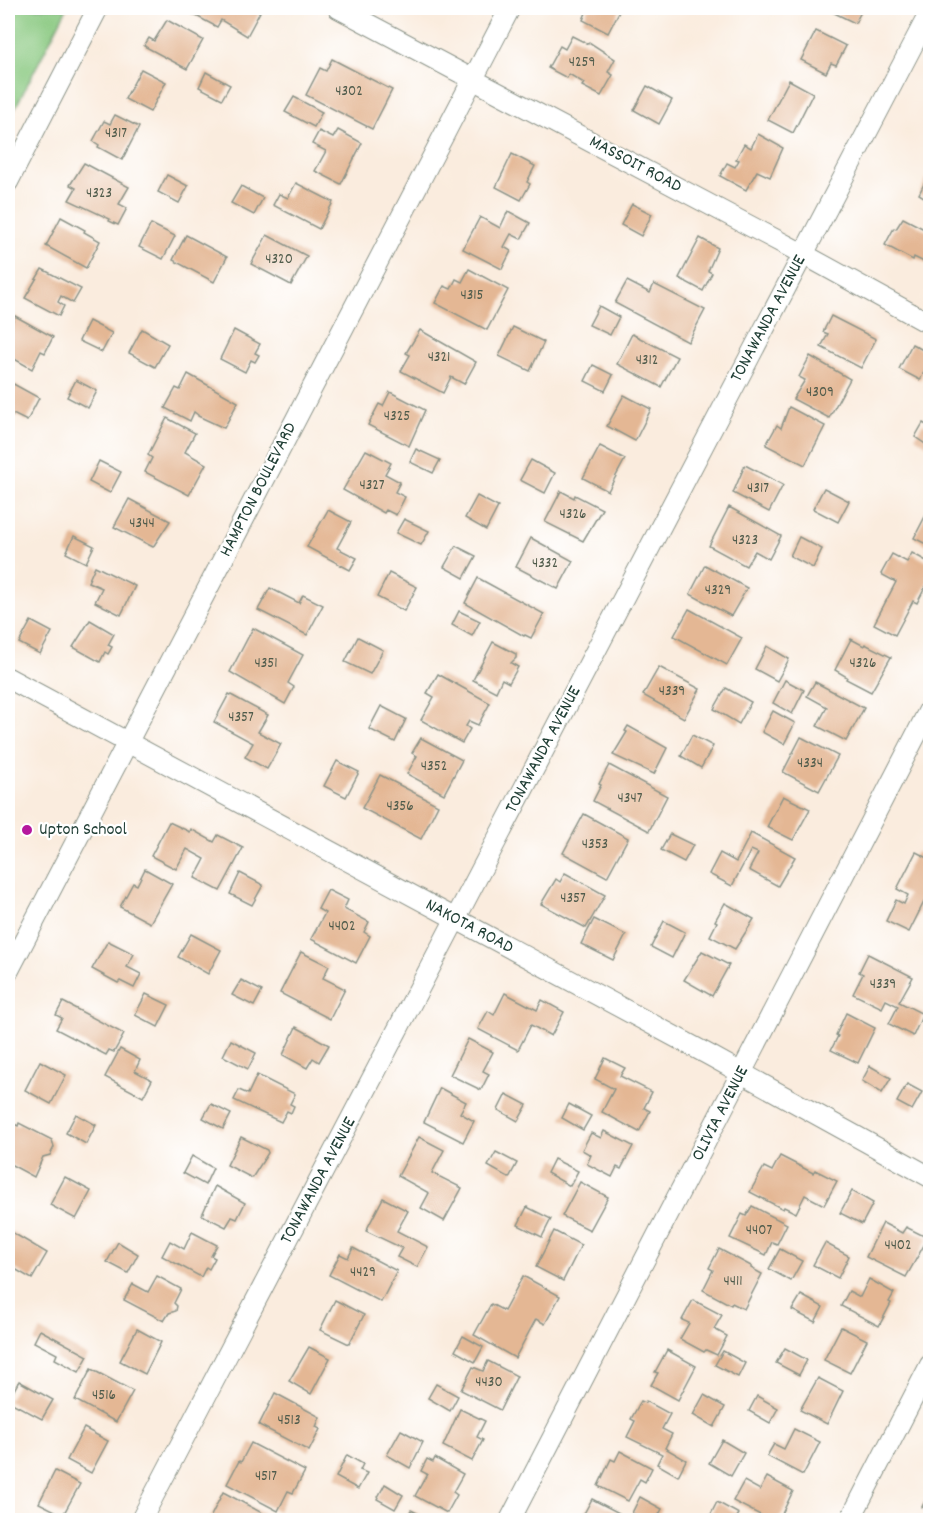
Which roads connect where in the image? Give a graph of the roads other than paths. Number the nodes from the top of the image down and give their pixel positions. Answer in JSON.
{"nodes":[{"id":1,"x":98,"y":8,"type":"edge"},
{"id":2,"x":338,"y":8,"type":"edge"},
{"id":3,"x":510,"y":8,"type":"edge"},
{"id":4,"x":930,"y":12,"type":"edge"},
{"id":5,"x":473,"y":79,"type":"junction"},
{"id":6,"x":8,"y":182,"type":"edge"},
{"id":7,"x":803,"y":254,"type":"junction"},
{"id":8,"x":930,"y":324,"type":"edge"},
{"id":9,"x":8,"y":678,"type":"edge"},
{"id":10,"x":930,"y":708,"type":"edge"},
{"id":11,"x":128,"y":743,"type":"junction"},
{"id":12,"x":455,"y":919,"type":"junction"},
{"id":13,"x":8,"y":972,"type":"edge"},
{"id":14,"x":742,"y":1073,"type":"junction"},
{"id":15,"x":930,"y":1177,"type":"edge"},
{"id":16,"x":930,"y":1365,"type":"edge"},
{"id":17,"x":141,"y":1521,"type":"edge"},
{"id":18,"x":510,"y":1521,"type":"edge"},
{"id":19,"x":850,"y":1521,"type":"edge"}],
"edges":[{"from":1,"to":6,"type":"street"},
{"from":2,"to":5,"type":"street","name":"MASSOIT ROAD"},
{"from":3,"to":5,"type":"street","name":"HAMPTON BOULEVARD"},
{"from":4,"to":7,"type":"street","name":"TONAWANDA AVENUE"},
{"from":5,"to":7,"type":"street","name":"MASSOIT ROAD"},
{"from":5,"to":11,"type":"street","name":"HAMPTON BOULEVARD"},
{"from":7,"to":8,"type":"street","name":"MASSOIT ROAD"},
{"from":7,"to":12,"type":"street","name":"TONAWANDA AVENUE"},
{"from":9,"to":11,"type":"street","name":"NAKOTA ROAD"},
{"from":10,"to":14,"type":"street","name":"OLIVIA AVENUE"},
{"from":11,"to":12,"type":"street","name":"NAKOTA ROAD"},
{"from":11,"to":13,"type":"street","name":"HAMPTON BOULEVARD"},
{"from":12,"to":14,"type":"street","name":"NAKOTA ROAD"},
{"from":12,"to":17,"type":"street","name":"TONAWANDA AVENUE"},
{"from":14,"to":15,"type":"street","name":"NAKOTA ROAD"},
{"from":14,"to":18,"type":"street","name":"OLIVIA AVENUE"},
{"from":16,"to":19,"type":"street"}]}
